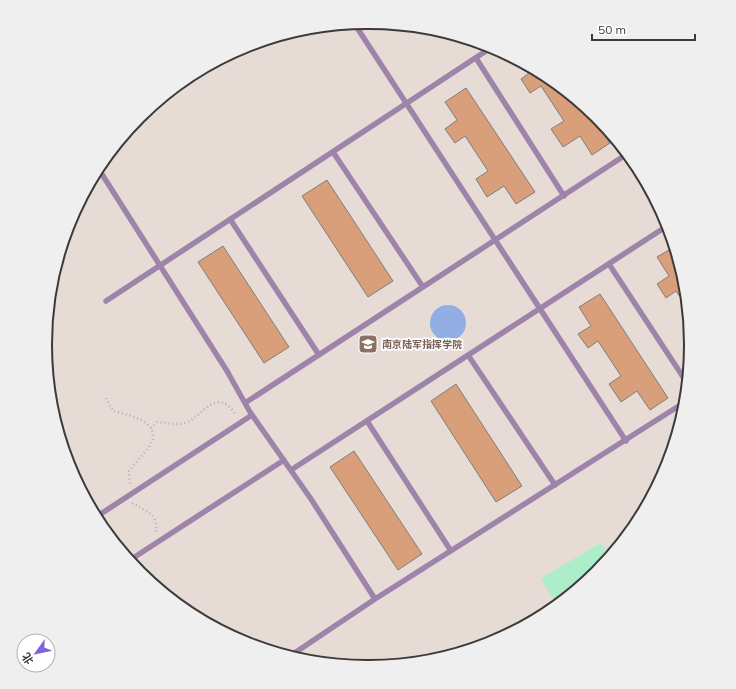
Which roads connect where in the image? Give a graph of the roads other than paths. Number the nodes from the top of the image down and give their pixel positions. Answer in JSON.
{"nodes":[{"id":1,"x":358,"y":29,"type":"edge"},
{"id":2,"x":485,"y":52,"type":"edge"},
{"id":3,"x":476,"y":58,"type":"junction"},
{"id":4,"x":406,"y":103,"type":"junction"},
{"id":5,"x":333,"y":152,"type":"junction"},
{"id":6,"x":622,"y":157,"type":"edge"},
{"id":7,"x":102,"y":175,"type":"edge"},
{"id":8,"x":564,"y":196,"type":"junction"},
{"id":9,"x":230,"y":219,"type":"junction"},
{"id":10,"x":662,"y":230,"type":"edge"},
{"id":11,"x":496,"y":240,"type":"junction"},
{"id":12,"x":609,"y":264,"type":"junction"},
{"id":13,"x":160,"y":265,"type":"junction"},
{"id":14,"x":423,"y":287,"type":"junction"},
{"id":15,"x":106,"y":301,"type":"dead end"},
{"id":16,"x":540,"y":308,"type":"junction"},
{"id":17,"x":319,"y":355,"type":"junction"},
{"id":18,"x":468,"y":355,"type":"junction"},
{"id":19,"x":682,"y":375,"type":"edge"},
{"id":20,"x":245,"y":403,"type":"junction"},
{"id":21,"x":677,"y":407,"type":"edge"},
{"id":22,"x":252,"y":415,"type":"junction"},
{"id":23,"x":367,"y":420,"type":"junction"},
{"id":24,"x":626,"y":441,"type":"junction"},
{"id":25,"x":284,"y":460,"type":"junction"},
{"id":26,"x":291,"y":470,"type":"junction"},
{"id":27,"x":555,"y":486,"type":"junction"},
{"id":28,"x":102,"y":513,"type":"edge"},
{"id":29,"x":451,"y":551,"type":"junction"},
{"id":30,"x":135,"y":557,"type":"edge"},
{"id":31,"x":375,"y":599,"type":"junction"},
{"id":32,"x":297,"y":652,"type":"edge"}],
"edges":[{"from":1,"to":4,"type":"lane"},
{"from":2,"to":3,"type":"lane"},
{"from":3,"to":4,"type":"lane"},
{"from":3,"to":8,"type":"lane"},
{"from":4,"to":5,"type":"lane"},
{"from":4,"to":11,"type":"lane"},
{"from":5,"to":9,"type":"lane"},
{"from":5,"to":14,"type":"lane"},
{"from":6,"to":8,"type":"lane"},
{"from":7,"to":13,"type":"lane"},
{"from":8,"to":11,"type":"lane"},
{"from":9,"to":13,"type":"lane"},
{"from":9,"to":17,"type":"lane"},
{"from":10,"to":12,"type":"lane"},
{"from":11,"to":14,"type":"lane"},
{"from":11,"to":16,"type":"lane"},
{"from":12,"to":16,"type":"lane"},
{"from":12,"to":19,"type":"lane"},
{"from":13,"to":15,"type":"lane"},
{"from":13,"to":20,"type":"lane"},
{"from":14,"to":17,"type":"lane"},
{"from":16,"to":18,"type":"lane"},
{"from":16,"to":24,"type":"lane"},
{"from":17,"to":20,"type":"lane"},
{"from":18,"to":23,"type":"lane"},
{"from":18,"to":27,"type":"lane"},
{"from":20,"to":22,"type":"lane"},
{"from":21,"to":24,"type":"lane"},
{"from":22,"to":25,"type":"lane"},
{"from":22,"to":28,"type":"lane"},
{"from":23,"to":26,"type":"lane"},
{"from":23,"to":29,"type":"lane"},
{"from":24,"to":27,"type":"lane"},
{"from":25,"to":26,"type":"lane"},
{"from":25,"to":30,"type":"lane"},
{"from":26,"to":31,"type":"lane"},
{"from":27,"to":29,"type":"lane"},
{"from":29,"to":31,"type":"lane"},
{"from":31,"to":32,"type":"lane"}]}
